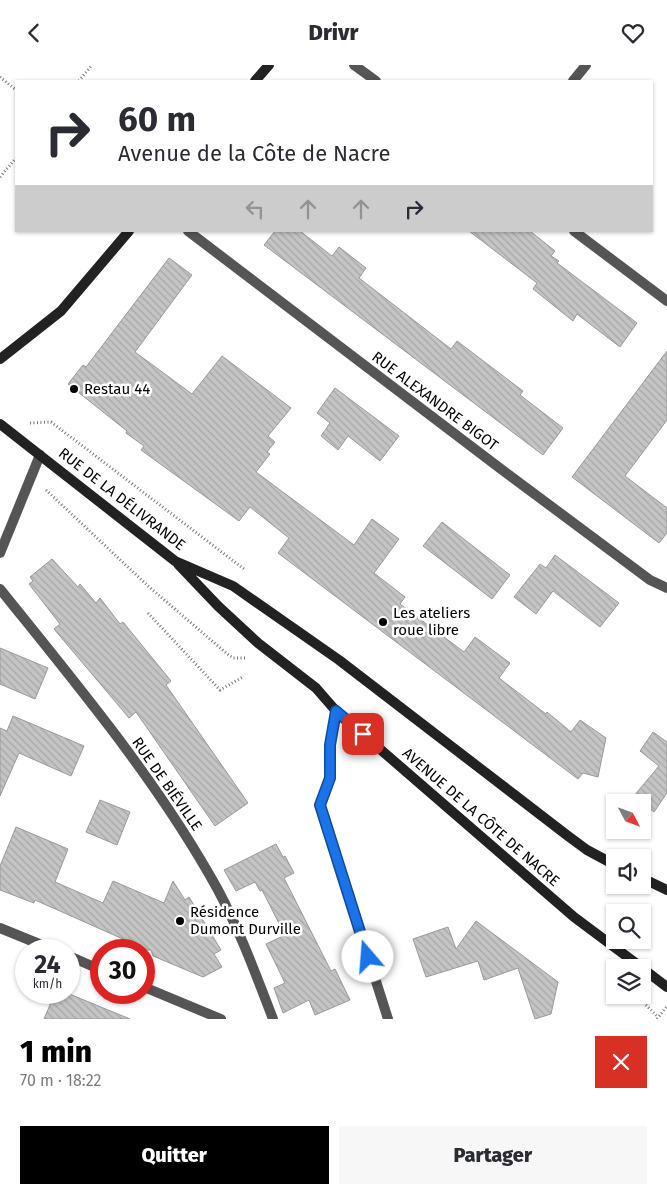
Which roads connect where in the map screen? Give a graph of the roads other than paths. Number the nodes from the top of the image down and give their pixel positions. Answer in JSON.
{"nodes":[{"id":1,"x":269,"y":65,"type":"edge"},
{"id":2,"x":354,"y":65,"type":"edge"},
{"id":3,"x":586,"y":65,"type":"edge"},
{"id":4,"x":256,"y":80,"type":"edge"},
{"id":5,"x":375,"y":80,"type":"edge"},
{"id":6,"x":574,"y":80,"type":"edge"},
{"id":7,"x":127,"y":232,"type":"edge"},
{"id":8,"x":189,"y":232,"type":"edge"},
{"id":9,"x":575,"y":232,"type":"edge"},
{"id":10,"x":667,"y":301,"type":"edge"},
{"id":11,"x":0,"y":359,"type":"edge"},
{"id":12,"x":0,"y":424,"type":"edge"},
{"id":13,"x":40,"y":455,"type":"junction"},
{"id":14,"x":0,"y":553,"type":"edge"},
{"id":15,"x":176,"y":561,"type":"junction"},
{"id":16,"x":0,"y":589,"type":"edge"},
{"id":17,"x":667,"y":589,"type":"edge"},
{"id":18,"x":336,"y":711,"type":"junction"},
{"id":19,"x":606,"y":859,"type":"edge"},
{"id":20,"x":651,"y":882,"type":"edge"},
{"id":21,"x":667,"y":890,"type":"edge"},
{"id":22,"x":0,"y":928,"type":"edge"},
{"id":23,"x":27,"y":939,"type":"edge"},
{"id":24,"x":630,"y":959,"type":"edge"},
{"id":25,"x":651,"y":975,"type":"edge"},
{"id":26,"x":667,"y":987,"type":"edge"},
{"id":27,"x":155,"y":992,"type":"edge"},
{"id":28,"x":221,"y":1019,"type":"edge"},
{"id":29,"x":273,"y":1019,"type":"edge"},
{"id":30,"x":388,"y":1019,"type":"edge"}],
"edges":[{"from":1,"to":4,"type":"main road"},
{"from":2,"to":5,"type":"street"},
{"from":3,"to":6,"type":"street"},
{"from":7,"to":11,"type":"main road"},
{"from":8,"to":17,"type":"street","name":"RUE ALEXANDRE BIGOT"},
{"from":9,"to":10,"type":"street"},
{"from":12,"to":13,"type":"main road","name":"RUE DE LA DÉLIVRANDE"},
{"from":13,"to":14,"type":"street"},
{"from":13,"to":15,"type":"main road","name":"RUE DE LA DÉLIVRANDE"},
{"from":15,"to":18,"type":"main road","name":"AVENUE DE LA CÔTE DE NACRE"},
{"from":15,"to":19,"type":"main road","name":"RUE DE LA DÉLIVRANDE"},
{"from":16,"to":29,"type":"street","name":"RUE DE BIÉVILLE"},
{"from":18,"to":24,"type":"main road","name":"AVENUE DE LA CÔTE DE NACRE"},
{"from":18,"to":30,"type":"street"},
{"from":20,"to":21,"type":"main road"},
{"from":22,"to":23,"type":"street"},
{"from":25,"to":26,"type":"main road","name":"AVENUE DE LA CÔTE DE NACRE"},
{"from":27,"to":28,"type":"street"}]}
